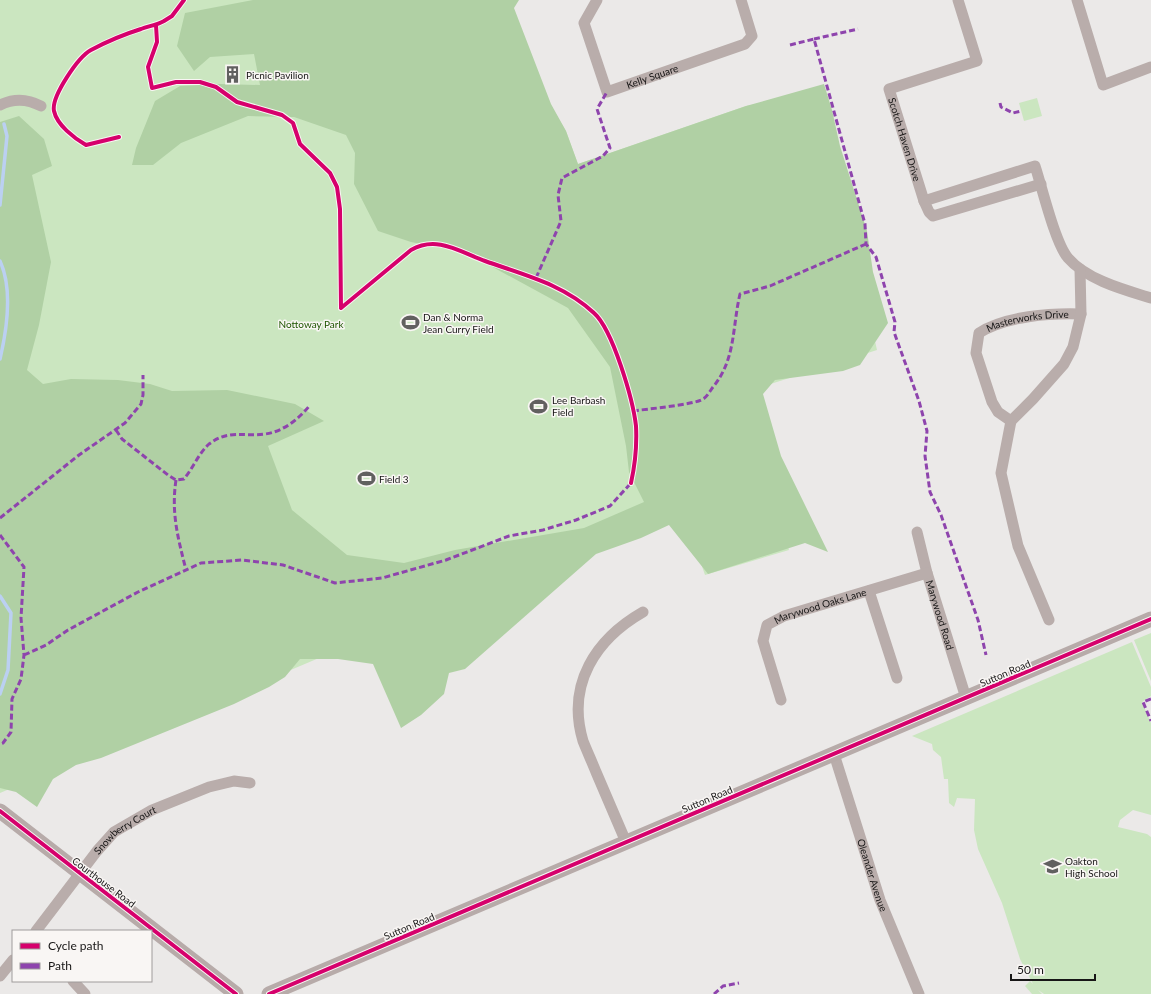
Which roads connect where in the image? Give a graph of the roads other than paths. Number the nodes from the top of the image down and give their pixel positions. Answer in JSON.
{"nodes":[{"id":1,"x":597,"y":0,"type":"edge"},
{"id":2,"x":740,"y":0,"type":"edge"},
{"id":3,"x":958,"y":0,"type":"edge"},
{"id":4,"x":1077,"y":0,"type":"edge"},
{"id":5,"x":1151,"y":67,"type":"edge"},
{"id":6,"x":0,"y":104,"type":"edge"},
{"id":7,"x":41,"y":106,"type":"dead end"},
{"id":8,"x":1041,"y":184,"type":"junction"},
{"id":9,"x":924,"y":201,"type":"junction"},
{"id":10,"x":1080,"y":269,"type":"junction"},
{"id":11,"x":1151,"y":298,"type":"edge"},
{"id":12,"x":1081,"y":314,"type":"junction"},
{"id":13,"x":1012,"y":421,"type":"junction"},
{"id":14,"x":917,"y":532,"type":"dead end"},
{"id":15,"x":927,"y":573,"type":"junction"},
{"id":16,"x":869,"y":591,"type":"junction"},
{"id":17,"x":643,"y":612,"type":"dead end"},
{"id":18,"x":1151,"y":619,"type":"edge"},
{"id":19,"x":1049,"y":620,"type":"dead end"},
{"id":20,"x":897,"y":678,"type":"dead end"},
{"id":21,"x":966,"y":698,"type":"junction"},
{"id":22,"x":781,"y":700,"type":"dead end"},
{"id":23,"x":834,"y":754,"type":"junction"},
{"id":24,"x":250,"y":783,"type":"dead end"},
{"id":25,"x":0,"y":811,"type":"edge"},
{"id":26,"x":626,"y":842,"type":"junction"},
{"id":27,"x":81,"y":875,"type":"junction"},
{"id":28,"x":37,"y":930,"type":"edge"},
{"id":29,"x":12,"y":961,"type":"edge"},
{"id":30,"x":0,"y":976,"type":"edge"},
{"id":31,"x":74,"y":982,"type":"edge"},
{"id":32,"x":85,"y":994,"type":"edge"},
{"id":33,"x":236,"y":994,"type":"edge"},
{"id":34,"x":269,"y":994,"type":"edge"},
{"id":35,"x":918,"y":994,"type":"edge"}],
"edges":[{"from":1,"to":2,"type":"street","name":"Kelly Square"},
{"from":3,"to":9,"type":"street","name":"Scotch Haven Drive"},
{"from":4,"to":5,"type":"street"},
{"from":6,"to":7,"type":"street"},
{"from":8,"to":9,"type":"street","name":"Scotch Haven Drive"},
{"from":8,"to":9,"type":"street"},
{"from":8,"to":10,"type":"street"},
{"from":10,"to":11,"type":"street"},
{"from":10,"to":12,"type":"street","name":"Masterworks Drive"},
{"from":12,"to":13,"type":"street","name":"Masterworks Drive"},
{"from":12,"to":13,"type":"street","name":"Masterworks Drive"},
{"from":13,"to":19,"type":"street"},
{"from":14,"to":15,"type":"street","name":"Marywood Road"},
{"from":15,"to":16,"type":"street","name":"Marywood Oaks Lane"},
{"from":15,"to":21,"type":"street","name":"Marywood Road"},
{"from":16,"to":20,"type":"street"},
{"from":16,"to":22,"type":"street","name":"Marywood Oaks Lane"},
{"from":17,"to":26,"type":"street"},
{"from":18,"to":21,"type":"street","name":"Sutton Road"},
{"from":21,"to":23,"type":"street","name":"Sutton Road"},
{"from":23,"to":26,"type":"street","name":"Sutton Road"},
{"from":23,"to":35,"type":"street","name":"Oleander Avenue"},
{"from":24,"to":27,"type":"street","name":"Snowberry Court"},
{"from":25,"to":27,"type":"street","name":"Courthouse Road"},
{"from":26,"to":34,"type":"street","name":"Sutton Road"},
{"from":27,"to":28,"type":"street","name":"Snowberry Court"},
{"from":27,"to":33,"type":"street","name":"Courthouse Road"},
{"from":29,"to":30,"type":"street"},
{"from":31,"to":32,"type":"street"}]}
